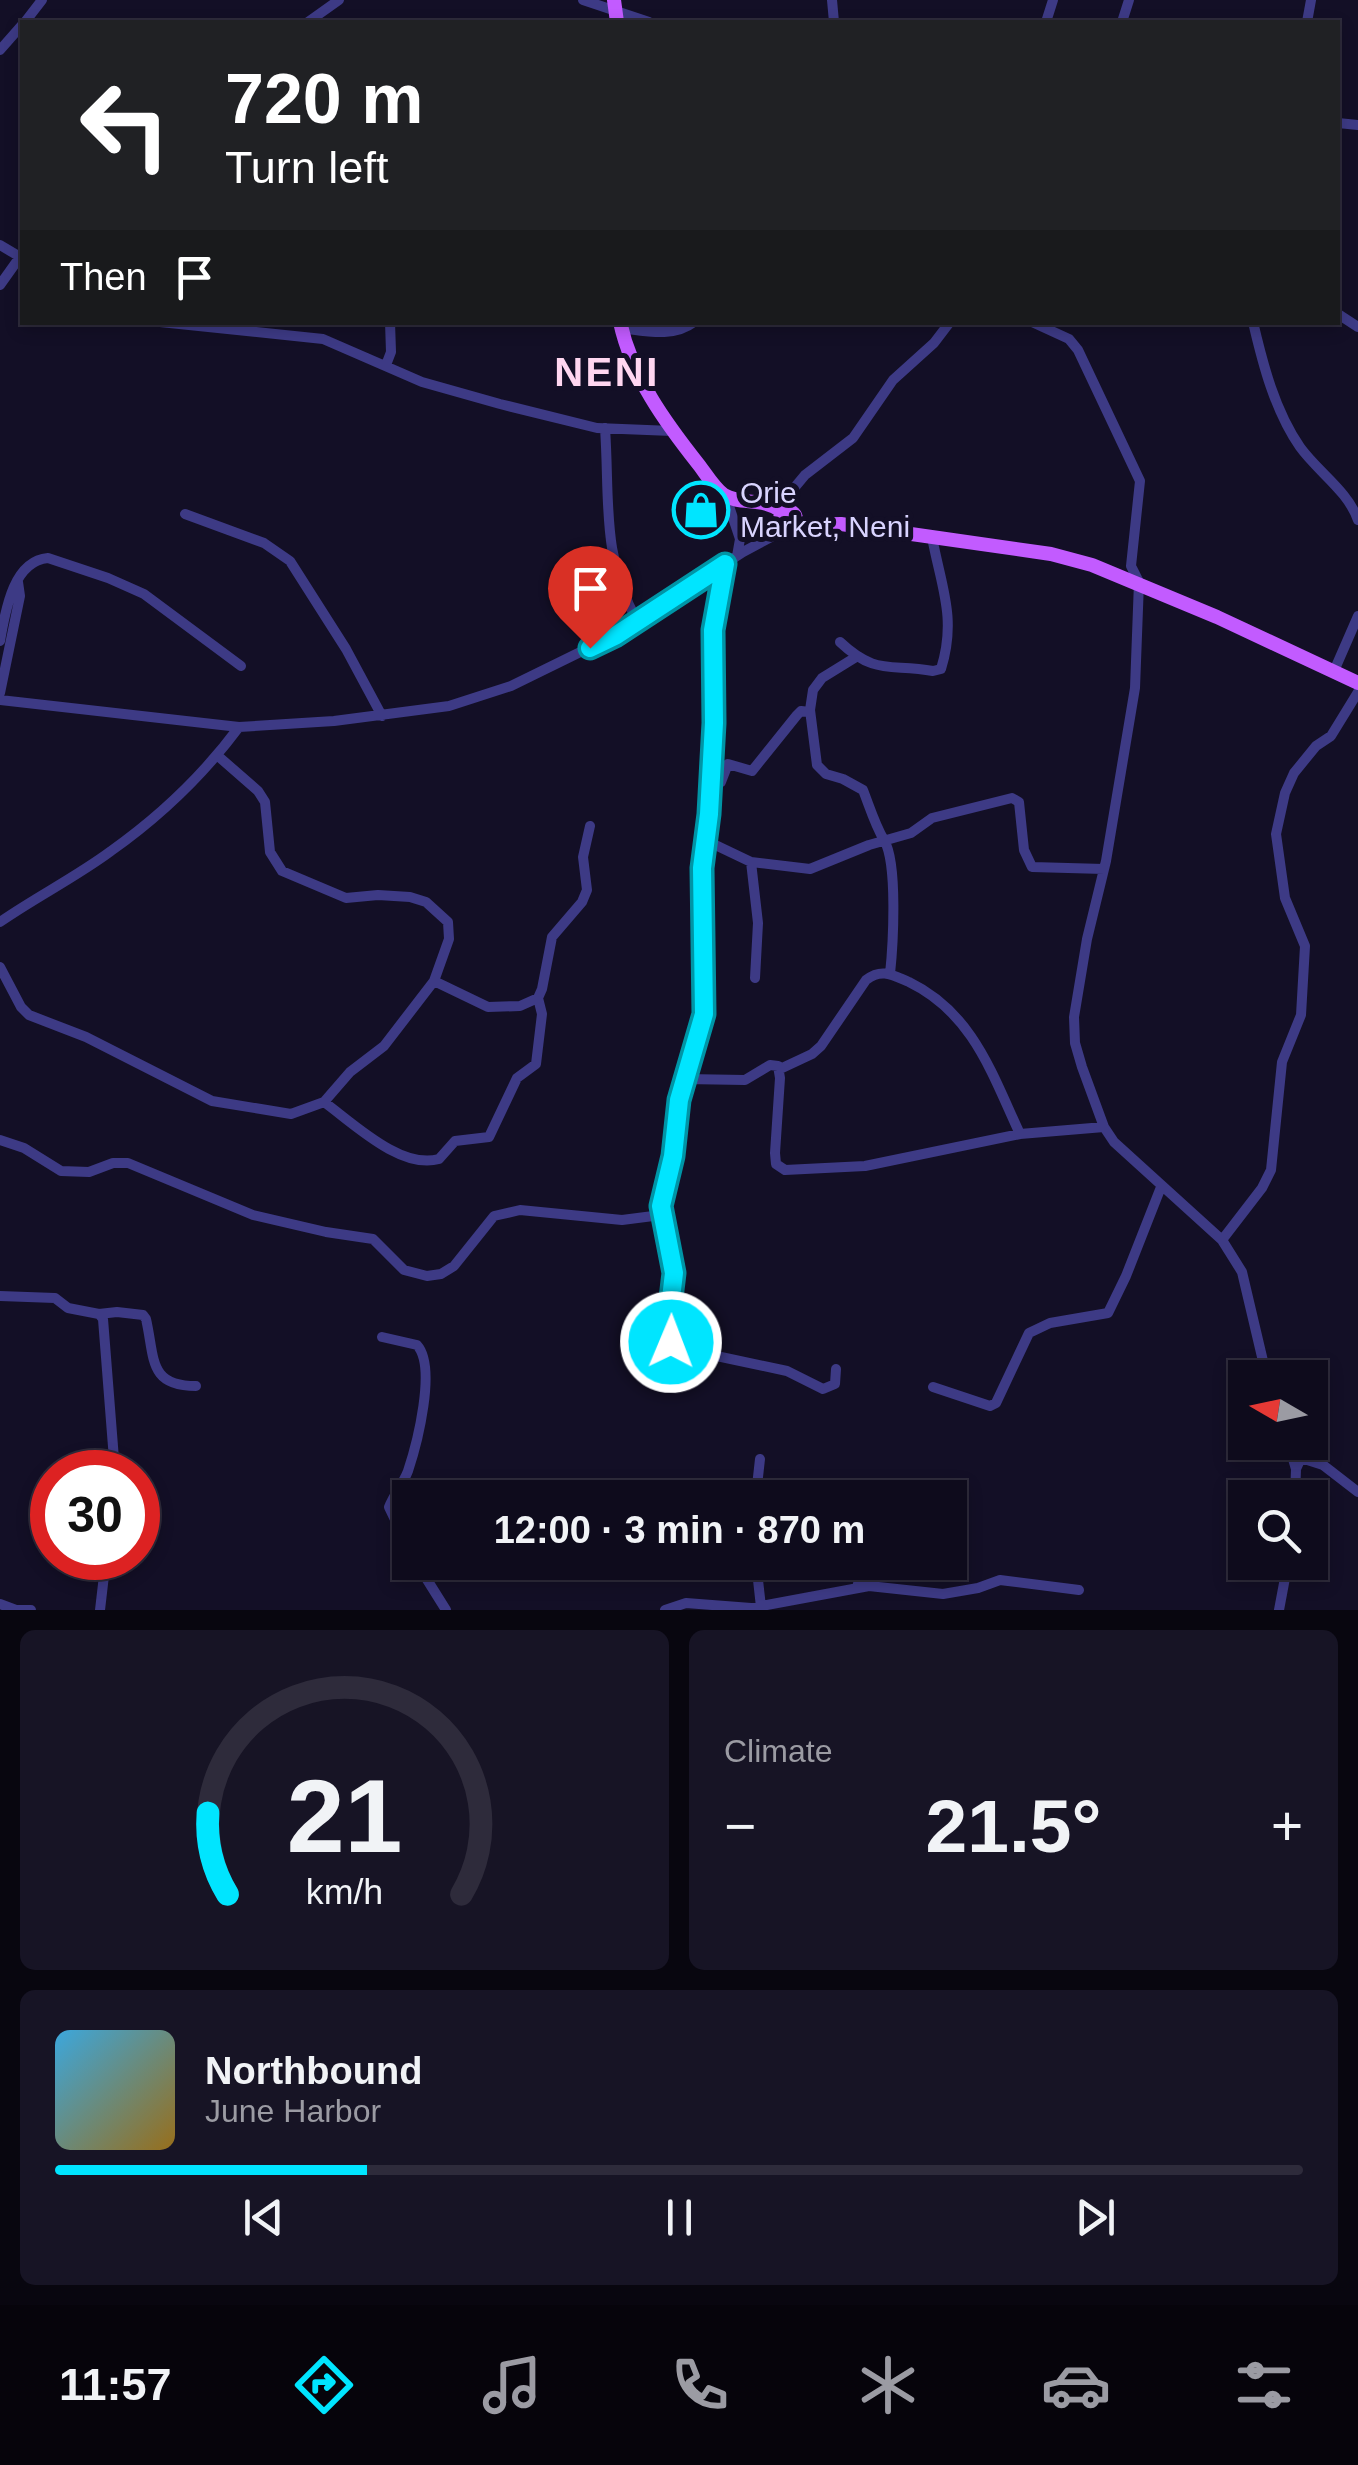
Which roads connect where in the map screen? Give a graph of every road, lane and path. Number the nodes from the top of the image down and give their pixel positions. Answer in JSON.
{"nodes":[{"id":1,"x":339,"y":0,"type":"edge"},
{"id":2,"x":584,"y":0,"type":"edge"},
{"id":3,"x":615,"y":11,"type":"edge"},
{"id":4,"x":326,"y":18,"type":"edge"},
{"id":5,"x":642,"y":20,"type":"edge"},
{"id":6,"x":20,"y":28,"type":"edge"},
{"id":7,"x":0,"y":50,"type":"edge"},
{"id":8,"x":20,"y":259,"type":"edge"},
{"id":9,"x":0,"y":285,"type":"edge"},
{"id":10,"x":199,"y":325,"type":"edge"},
{"id":11,"x":390,"y":325,"type":"edge"},
{"id":12,"x":690,"y":325,"type":"edge"},
{"id":13,"x":948,"y":325,"type":"edge"},
{"id":14,"x":1038,"y":325,"type":"edge"},
{"id":15,"x":1255,"y":325,"type":"edge"},
{"id":16,"x":621,"y":326,"type":"edge"},
{"id":17,"x":386,"y":365,"type":"junction"},
{"id":18,"x":605,"y":428,"type":"junction"},
{"id":19,"x":672,"y":431,"type":"junction"},
{"id":20,"x":726,"y":497,"type":"junction"},
{"id":21,"x":185,"y":514,"type":"dead end"},
{"id":22,"x":788,"y":518,"type":"junction"},
{"id":23,"x":1358,"y":520,"type":"edge"},
{"id":24,"x":932,"y":537,"type":"junction"},
{"id":25,"x":737,"y":556,"type":"junction"},
{"id":26,"x":725,"y":564,"type":"junction"},
{"id":27,"x":18,"y":582,"type":"junction"},
{"id":28,"x":1139,"y":582,"type":"junction"},
{"id":29,"x":1358,"y":616,"type":"edge"},
{"id":30,"x":637,"y":621,"type":"junction"},
{"id":31,"x":0,"y":642,"type":"edge"},
{"id":32,"x":840,"y":642,"type":"dead end"},
{"id":33,"x":856,"y":657,"type":"junction"},
{"id":34,"x":241,"y":666,"type":"dead end"},
{"id":35,"x":1334,"y":670,"type":"junction"},
{"id":36,"x":1358,"y":683,"type":"edge"},
{"id":37,"x":1358,"y":692,"type":"edge"},
{"id":38,"x":0,"y":697,"type":"edge"},
{"id":39,"x":810,"y":712,"type":"junction"},
{"id":40,"x":382,"y":716,"type":"junction"},
{"id":41,"x":239,"y":727,"type":"junction"},
{"id":42,"x":218,"y":756,"type":"junction"},
{"id":43,"x":709,"y":782,"type":"junction"},
{"id":44,"x":590,"y":826,"type":"dead end"},
{"id":45,"x":885,"y":840,"type":"junction"},
{"id":46,"x":707,"y":841,"type":"junction"},
{"id":47,"x":751,"y":862,"type":"junction"},
{"id":48,"x":1104,"y":869,"type":"junction"},
{"id":49,"x":0,"y":922,"type":"edge"},
{"id":50,"x":0,"y":968,"type":"edge"},
{"id":51,"x":890,"y":974,"type":"junction"},
{"id":52,"x":755,"y":978,"type":"dead end"},
{"id":53,"x":434,"y":981,"type":"junction"},
{"id":54,"x":538,"y":998,"type":"junction"},
{"id":55,"x":780,"y":1069,"type":"junction"},
{"id":56,"x":685,"y":1079,"type":"junction"},
{"id":57,"x":324,"y":1102,"type":"junction"},
{"id":58,"x":1104,"y":1127,"type":"junction"},
{"id":59,"x":1020,"y":1134,"type":"junction"},
{"id":60,"x":0,"y":1140,"type":"edge"},
{"id":61,"x":1160,"y":1187,"type":"junction"},
{"id":62,"x":661,"y":1215,"type":"junction"},
{"id":63,"x":1222,"y":1240,"type":"junction"},
{"id":64,"x":0,"y":1296,"type":"edge"},
{"id":65,"x":99,"y":1314,"type":"junction"},
{"id":66,"x":382,"y":1337,"type":"dead end"},
{"id":67,"x":1263,"y":1360,"type":"edge"},
{"id":68,"x":836,"y":1369,"type":"dead end"},
{"id":69,"x":196,"y":1386,"type":"dead end"},
{"id":70,"x":933,"y":1387,"type":"dead end"},
{"id":71,"x":114,"y":1450,"type":"edge"},
{"id":72,"x":760,"y":1459,"type":"dead end"},
{"id":73,"x":1294,"y":1460,"type":"edge"},
{"id":74,"x":1296,"y":1468,"type":"junction"},
{"id":75,"x":403,"y":1480,"type":"edge"},
{"id":76,"x":758,"y":1480,"type":"edge"},
{"id":77,"x":1296,"y":1480,"type":"edge"},
{"id":78,"x":1358,"y":1492,"type":"edge"},
{"id":79,"x":103,"y":1580,"type":"edge"},
{"id":80,"x":427,"y":1580,"type":"edge"},
{"id":81,"x":760,"y":1580,"type":"edge"},
{"id":82,"x":859,"y":1580,"type":"edge"},
{"id":83,"x":1284,"y":1580,"type":"edge"},
{"id":84,"x":857,"y":1587,"type":"junction"},
{"id":85,"x":1078,"y":1590,"type":"dead end"},
{"id":86,"x":0,"y":1604,"type":"edge"},
{"id":87,"x":766,"y":1608,"type":"edge"},
{"id":88,"x":15,"y":1610,"type":"edge"},
{"id":89,"x":30,"y":1610,"type":"edge"},
{"id":90,"x":100,"y":1610,"type":"edge"},
{"id":91,"x":446,"y":1610,"type":"edge"},
{"id":92,"x":664,"y":1610,"type":"edge"},
{"id":93,"x":1278,"y":1610,"type":"edge"}],
"edges":[{"from":1,"to":4,"type":"street"},
{"from":2,"to":3,"type":"street"},
{"from":3,"to":5,"type":"street"},
{"from":6,"to":7,"type":"street"},
{"from":8,"to":9,"type":"street"},
{"from":10,"to":17,"type":"street"},
{"from":11,"to":17,"type":"street"},
{"from":12,"to":16,"type":"street"},
{"from":13,"to":22,"type":"street"},
{"from":14,"to":28,"type":"street"},
{"from":15,"to":23,"type":"street"},
{"from":16,"to":19,"type":"main road"},
{"from":17,"to":18,"type":"street"},
{"from":18,"to":19,"type":"street"},
{"from":18,"to":30,"type":"street"},
{"from":19,"to":20,"type":"main road"},
{"from":20,"to":22,"type":"main road"},
{"from":20,"to":25,"type":"street"},
{"from":21,"to":40,"type":"street"},
{"from":22,"to":24,"type":"main road"},
{"from":22,"to":25,"type":"street"},
{"from":24,"to":28,"type":"main road"},
{"from":24,"to":33,"type":"street"},
{"from":25,"to":26,"type":"street"},
{"from":26,"to":30,"type":"street"},
{"from":26,"to":43,"type":"street"},
{"from":27,"to":31,"type":"street"},
{"from":27,"to":34,"type":"street"},
{"from":27,"to":38,"type":"street"},
{"from":28,"to":35,"type":"main road"},
{"from":28,"to":48,"type":"street"},
{"from":29,"to":35,"type":"street"},
{"from":30,"to":40,"type":"street"},
{"from":32,"to":33,"type":"street"},
{"from":33,"to":39,"type":"street"},
{"from":35,"to":36,"type":"main road"},
{"from":37,"to":63,"type":"street"},
{"from":38,"to":41,"type":"street"},
{"from":39,"to":43,"type":"street"},
{"from":39,"to":45,"type":"street"},
{"from":40,"to":41,"type":"street"},
{"from":41,"to":42,"type":"street"},
{"from":42,"to":49,"type":"street"},
{"from":42,"to":53,"type":"street"},
{"from":43,"to":46,"type":"street"},
{"from":44,"to":54,"type":"street"},
{"from":45,"to":47,"type":"street"},
{"from":45,"to":48,"type":"street"},
{"from":45,"to":51,"type":"street"},
{"from":46,"to":47,"type":"street"},
{"from":46,"to":56,"type":"street"},
{"from":47,"to":52,"type":"street"},
{"from":48,"to":58,"type":"street"},
{"from":50,"to":57,"type":"street"},
{"from":51,"to":55,"type":"street"},
{"from":51,"to":59,"type":"street"},
{"from":53,"to":54,"type":"street"},
{"from":53,"to":57,"type":"street"},
{"from":54,"to":57,"type":"street"},
{"from":55,"to":56,"type":"street"},
{"from":55,"to":59,"type":"street"},
{"from":56,"to":62,"type":"street"},
{"from":58,"to":59,"type":"street"},
{"from":58,"to":61,"type":"street"},
{"from":60,"to":62,"type":"street"},
{"from":61,"to":63,"type":"street"},
{"from":61,"to":70,"type":"street"},
{"from":62,"to":68,"type":"street"},
{"from":63,"to":67,"type":"street"},
{"from":64,"to":65,"type":"street"},
{"from":65,"to":69,"type":"street"},
{"from":65,"to":71,"type":"street"},
{"from":66,"to":75,"type":"street"},
{"from":72,"to":76,"type":"street"},
{"from":73,"to":74,"type":"street"},
{"from":74,"to":77,"type":"street"},
{"from":74,"to":78,"type":"street"},
{"from":79,"to":90,"type":"street"},
{"from":80,"to":91,"type":"street"},
{"from":81,"to":87,"type":"street"},
{"from":82,"to":84,"type":"street"},
{"from":83,"to":93,"type":"street"},
{"from":84,"to":85,"type":"street"},
{"from":84,"to":87,"type":"street"},
{"from":86,"to":88,"type":"street"},
{"from":87,"to":92,"type":"street"},
{"from":88,"to":89,"type":"street"}]}
